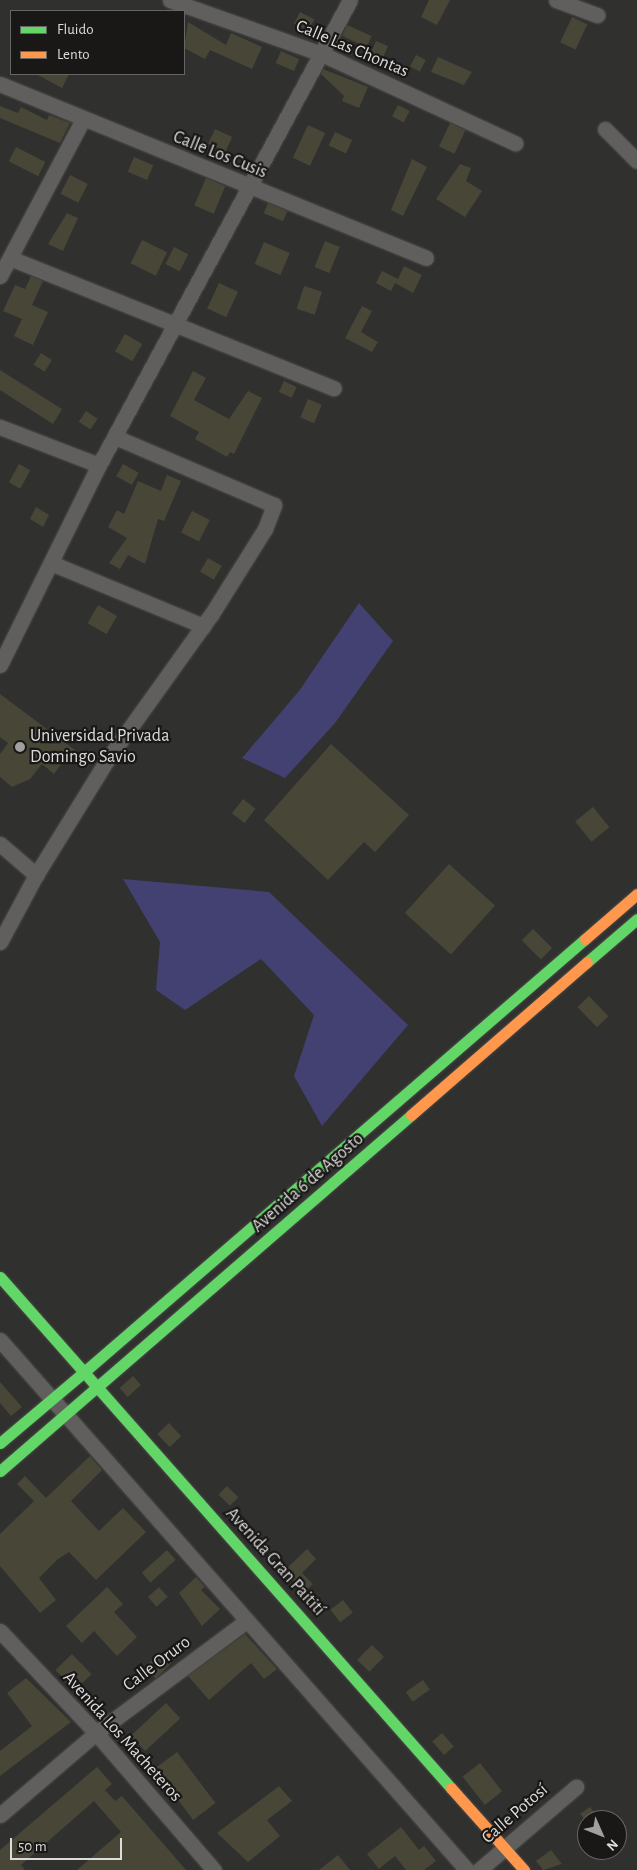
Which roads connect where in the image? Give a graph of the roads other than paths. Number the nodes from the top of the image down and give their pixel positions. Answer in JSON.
{"nodes":[{"id":1,"x":170,"y":0,"type":"edge"},
{"id":2,"x":350,"y":0,"type":"edge"},
{"id":3,"x":556,"y":0,"type":"edge"},
{"id":4,"x":597,"y":15,"type":"dead end"},
{"id":5,"x":322,"y":54,"type":"junction"},
{"id":6,"x":0,"y":84,"type":"edge"},
{"id":7,"x":83,"y":119,"type":"junction"},
{"id":8,"x":605,"y":129,"type":"dead end"},
{"id":9,"x":515,"y":143,"type":"dead end"},
{"id":10,"x":637,"y":160,"type":"edge"},
{"id":11,"x":248,"y":188,"type":"junction"},
{"id":12,"x":10,"y":258,"type":"junction"},
{"id":13,"x":426,"y":258,"type":"dead end"},
{"id":14,"x":0,"y":276,"type":"edge"},
{"id":15,"x":178,"y":326,"type":"junction"},
{"id":16,"x":334,"y":388,"type":"dead end"},
{"id":17,"x":0,"y":428,"type":"edge"},
{"id":18,"x":115,"y":437,"type":"junction"},
{"id":19,"x":99,"y":465,"type":"junction"},
{"id":20,"x":51,"y":563,"type":"junction"},
{"id":21,"x":203,"y":626,"type":"junction"},
{"id":22,"x":0,"y":665,"type":"edge"},
{"id":23,"x":0,"y":844,"type":"edge"},
{"id":24,"x":36,"y":875,"type":"junction"},
{"id":25,"x":637,"y":894,"type":"edge"},
{"id":26,"x":637,"y":919,"type":"edge"},
{"id":27,"x":0,"y":942,"type":"edge"},
{"id":28,"x":559,"y":962,"type":"junction"},
{"id":29,"x":572,"y":976,"type":"junction"},
{"id":30,"x":224,"y":1251,"type":"junction"},
{"id":31,"x":237,"y":1267,"type":"junction"},
{"id":32,"x":0,"y":1277,"type":"edge"},
{"id":33,"x":0,"y":1340,"type":"edge"},
{"id":34,"x":84,"y":1372,"type":"junction"},
{"id":35,"x":97,"y":1387,"type":"junction"},
{"id":36,"x":53,"y":1398,"type":"junction"},
{"id":37,"x":65,"y":1414,"type":"junction"},
{"id":38,"x":0,"y":1443,"type":"edge"},
{"id":39,"x":0,"y":1471,"type":"edge"},
{"id":40,"x":246,"y":1621,"type":"junction"},
{"id":41,"x":0,"y":1631,"type":"edge"},
{"id":42,"x":96,"y":1733,"type":"junction"},
{"id":43,"x":576,"y":1787,"type":"dead end"},
{"id":44,"x":0,"y":1815,"type":"edge"},
{"id":45,"x":506,"y":1848,"type":"junction"},
{"id":46,"x":214,"y":1870,"type":"edge"},
{"id":47,"x":467,"y":1870,"type":"edge"},
{"id":48,"x":479,"y":1870,"type":"edge"},
{"id":49,"x":524,"y":1870,"type":"edge"}],
"edges":[{"from":1,"to":5,"type":"street","name":"Calle Las Chontas"},
{"from":2,"to":5,"type":"street"},
{"from":3,"to":4,"type":"street"},
{"from":5,"to":9,"type":"street","name":"Calle Las Chontas"},
{"from":5,"to":11,"type":"street"},
{"from":6,"to":7,"type":"street","name":"Calle Los Cusis"},
{"from":7,"to":11,"type":"street","name":"Calle Los Cusis"},
{"from":7,"to":12,"type":"street"},
{"from":8,"to":10,"type":"street"},
{"from":11,"to":13,"type":"street","name":"Calle Los Cusis"},
{"from":11,"to":15,"type":"street"},
{"from":12,"to":14,"type":"street"},
{"from":12,"to":15,"type":"street"},
{"from":15,"to":16,"type":"street"},
{"from":15,"to":18,"type":"street"},
{"from":17,"to":19,"type":"street"},
{"from":18,"to":19,"type":"street"},
{"from":18,"to":21,"type":"street"},
{"from":19,"to":20,"type":"street"},
{"from":20,"to":21,"type":"street"},
{"from":20,"to":22,"type":"street"},
{"from":21,"to":24,"type":"street"},
{"from":23,"to":24,"type":"street"},
{"from":24,"to":27,"type":"street"},
{"from":25,"to":28,"type":"street","name":"Avenida 6 de Agosto"},
{"from":26,"to":29,"type":"street","name":"Avenida 6 de Agosto"},
{"from":28,"to":29,"type":"street"},
{"from":28,"to":30,"type":"street","name":"Avenida 6 de Agosto"},
{"from":29,"to":31,"type":"street","name":"Avenida 6 de Agosto"},
{"from":30,"to":31,"type":"street"},
{"from":30,"to":34,"type":"street","name":"Avenida 6 de Agosto"},
{"from":31,"to":35,"type":"street","name":"Avenida 6 de Agosto"},
{"from":32,"to":34,"type":"street","name":"Avenida Gran Paitití"},
{"from":33,"to":36,"type":"street"},
{"from":34,"to":35,"type":"street","name":"Avenida Gran Paitití"},
{"from":34,"to":36,"type":"street","name":"Avenida 6 de Agosto"},
{"from":35,"to":37,"type":"street","name":"Avenida 6 de Agosto"},
{"from":35,"to":45,"type":"street","name":"Avenida Gran Paitití"},
{"from":36,"to":37,"type":"street"},
{"from":36,"to":38,"type":"street","name":"Avenida 6 de Agosto"},
{"from":37,"to":39,"type":"street","name":"Avenida 6 de Agosto"},
{"from":37,"to":40,"type":"street"},
{"from":40,"to":42,"type":"street","name":"Calle Oruro"},
{"from":40,"to":47,"type":"street"},
{"from":41,"to":42,"type":"street","name":"Avenida Los Macheteros"},
{"from":42,"to":44,"type":"street","name":"Calle Oruro"},
{"from":42,"to":46,"type":"street","name":"Avenida Los Macheteros"},
{"from":43,"to":45,"type":"street","name":"Calle Potosí"},
{"from":45,"to":48,"type":"street","name":"Calle Potosí"},
{"from":45,"to":49,"type":"street","name":"Avenida Gran Paitití"}]}
